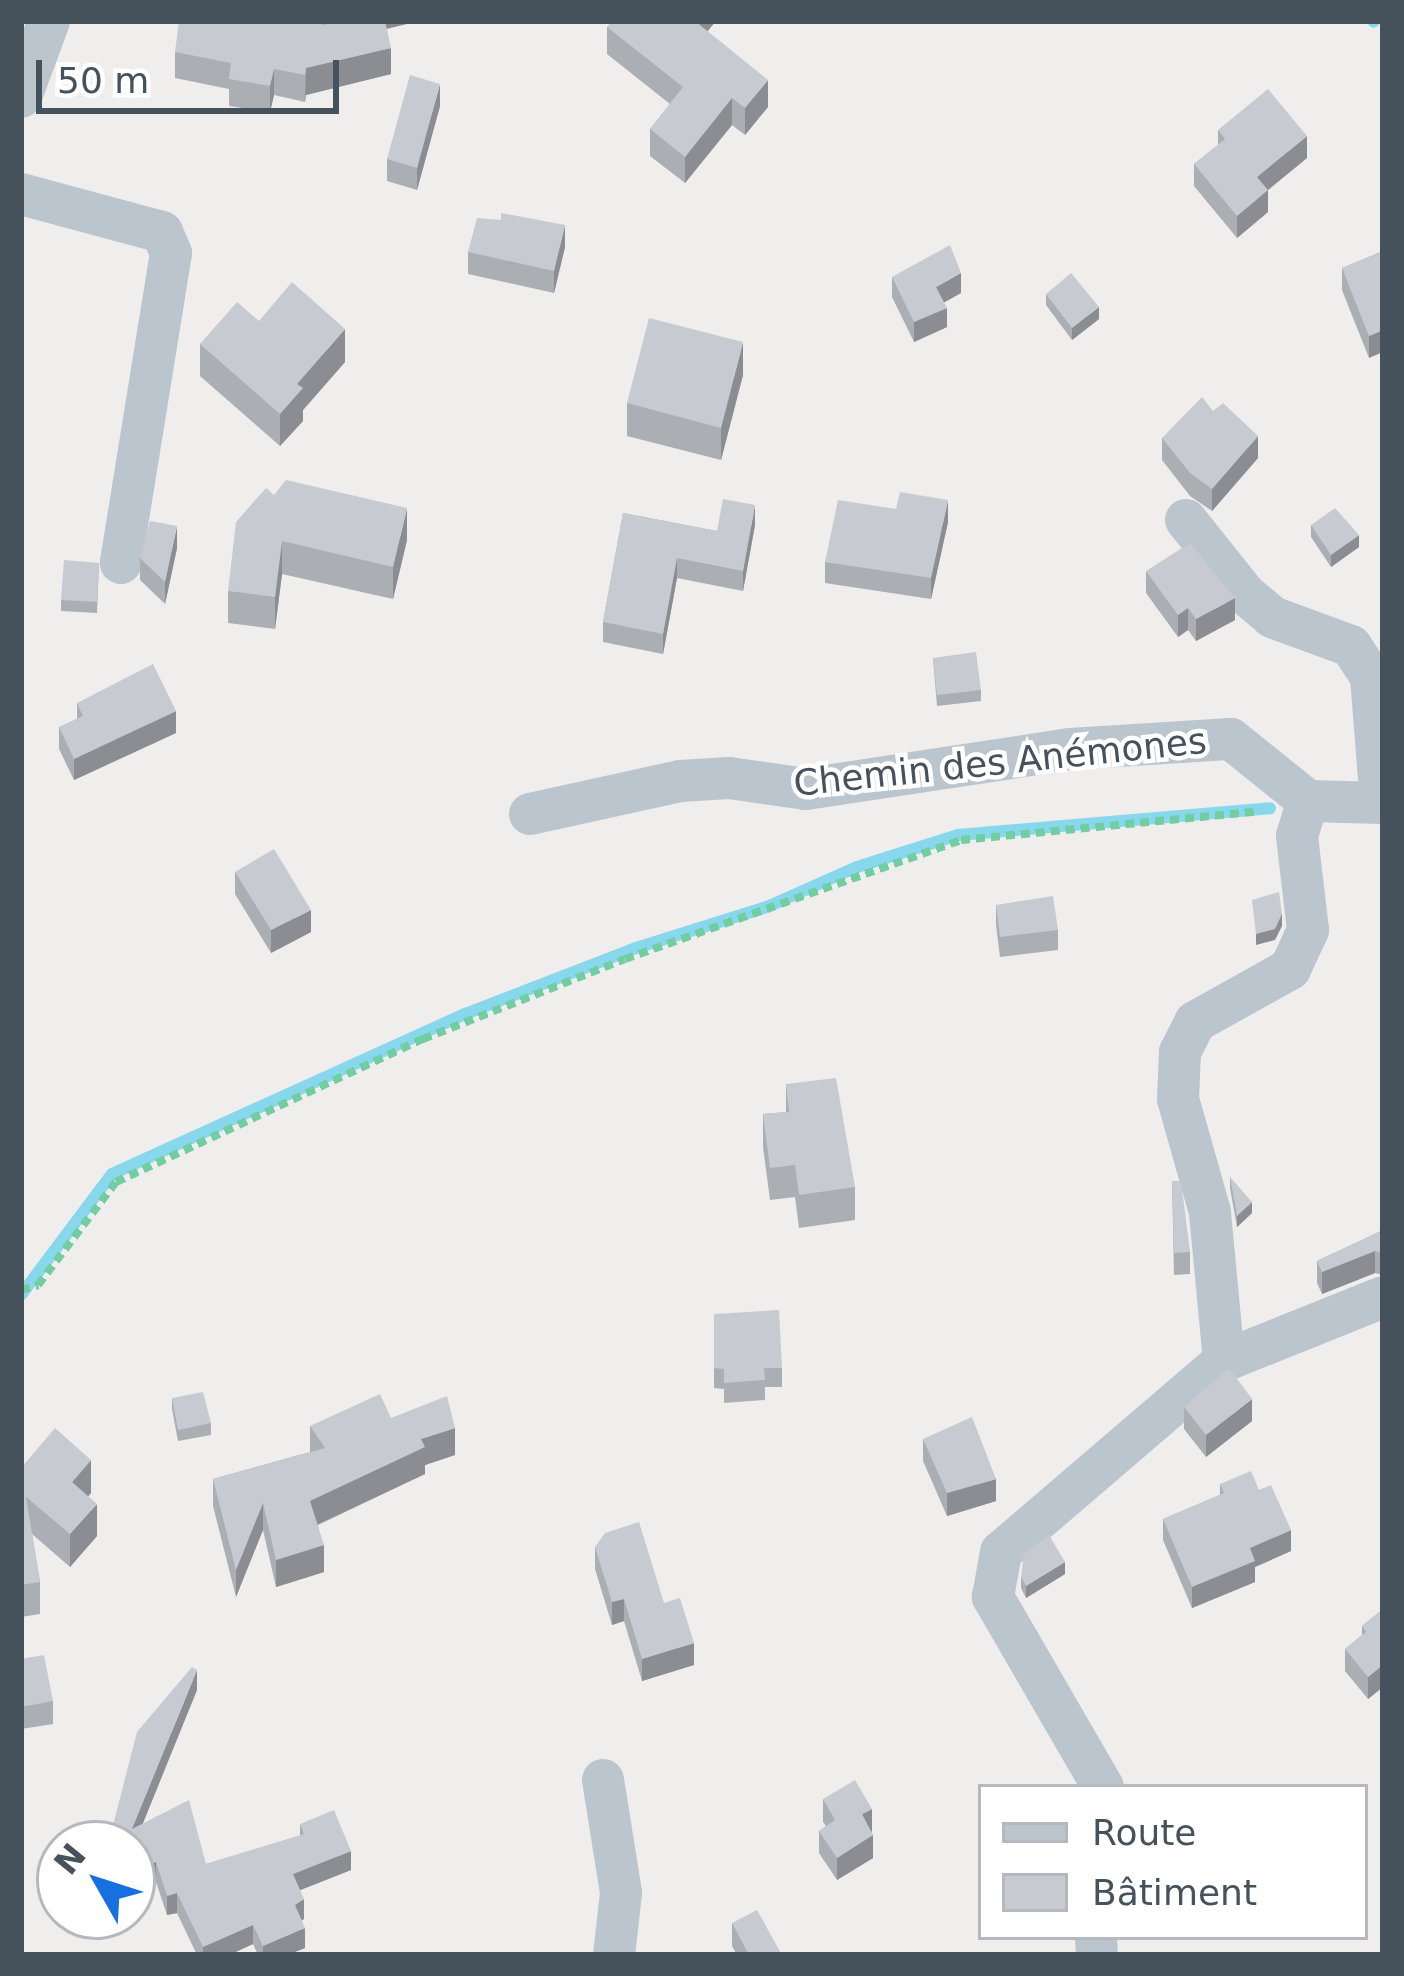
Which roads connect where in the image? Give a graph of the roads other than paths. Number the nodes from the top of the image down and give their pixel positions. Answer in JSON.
{"nodes":[{"id":1,"x":49,"y":21,"type":"edge"},
{"id":2,"x":21,"y":97,"type":"edge"},
{"id":3,"x":21,"y":194,"type":"edge"},
{"id":4,"x":1186,"y":520,"type":"dead end"},
{"id":5,"x":121,"y":563,"type":"dead end"},
{"id":6,"x":1382,"y":803,"type":"edge"},
{"id":7,"x":530,"y":814,"type":"dead end"},
{"id":8,"x":1303,"y":819,"type":"junction"},
{"id":9,"x":1383,"y":1297,"type":"edge"},
{"id":10,"x":1224,"y":1361,"type":"junction"},
{"id":11,"x":603,"y":1780,"type":"dead end"},
{"id":12,"x":1100,"y":1784,"type":"edge"},
{"id":13,"x":614,"y":1955,"type":"edge"}],
"edges":[{"from":1,"to":2,"type":"street"},
{"from":3,"to":5,"type":"street"},
{"from":4,"to":6,"type":"street"},
{"from":6,"to":8,"type":"street"},
{"from":7,"to":8,"type":"street","name":"Chemin des Anémones"},
{"from":8,"to":10,"type":"street"},
{"from":9,"to":10,"type":"street"},
{"from":10,"to":12,"type":"street"},
{"from":11,"to":13,"type":"street"}]}
